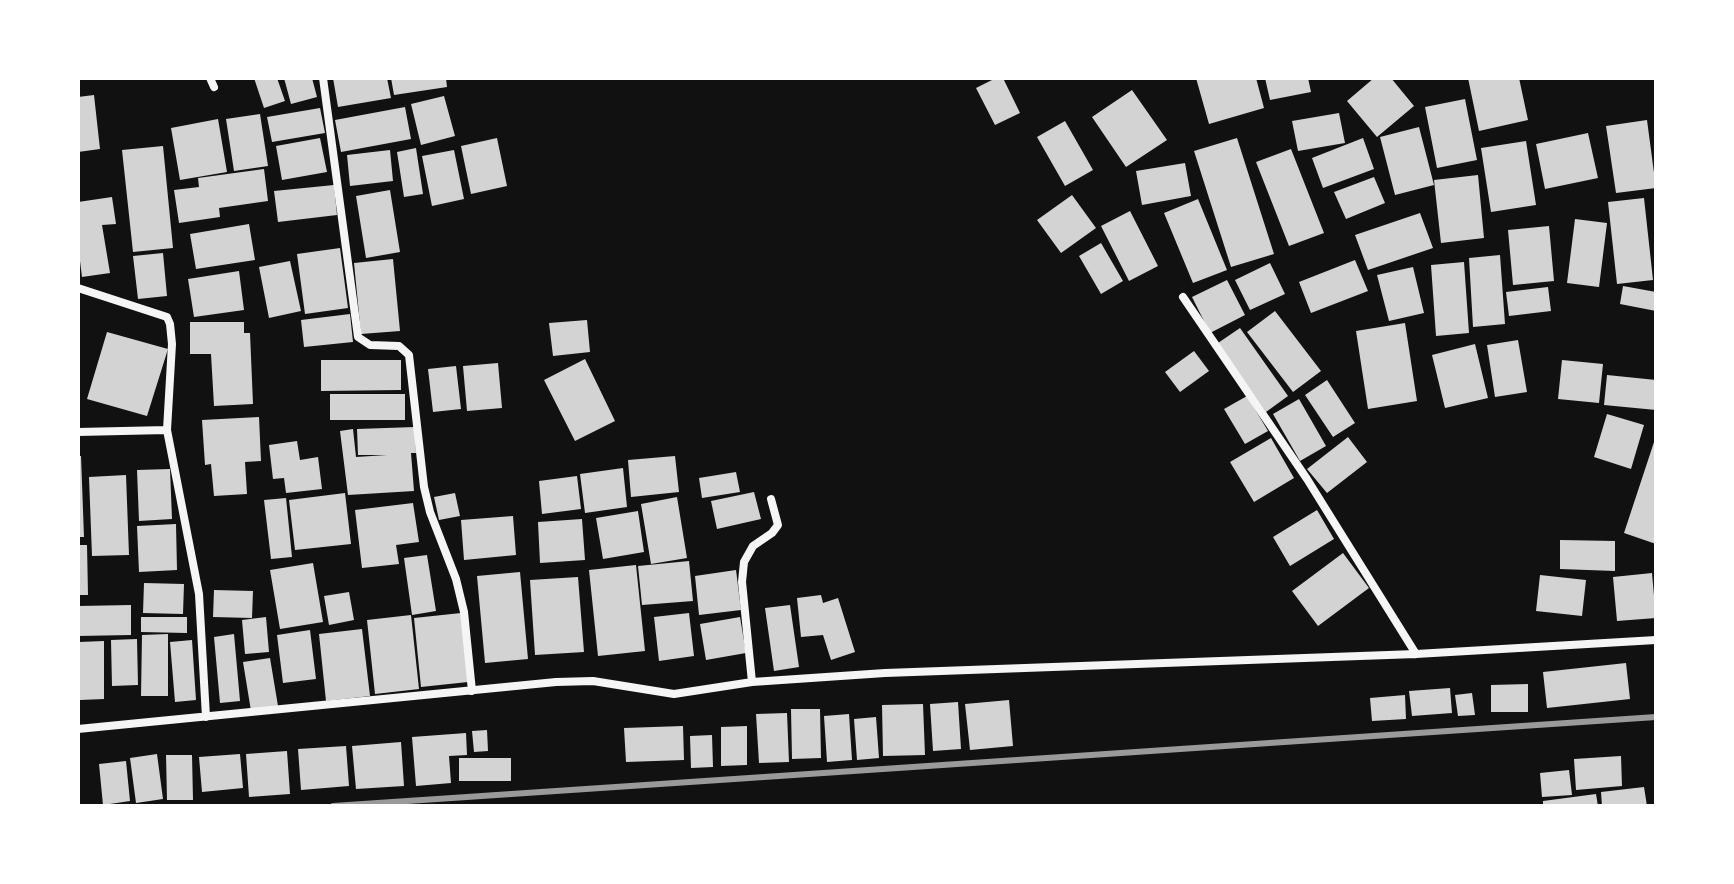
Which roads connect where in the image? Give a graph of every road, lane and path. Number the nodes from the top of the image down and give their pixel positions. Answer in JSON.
{"nodes":[{"id":1,"x":210,"y":78,"type":"edge"},
{"id":2,"x":323,"y":78,"type":"edge"},
{"id":3,"x":214,"y":87,"type":"dead end"},
{"id":4,"x":78,"y":288,"type":"edge"},
{"id":5,"x":1183,"y":297,"type":"dead end"},
{"id":6,"x":167,"y":430,"type":"junction"},
{"id":7,"x":78,"y":432,"type":"edge"},
{"id":8,"x":771,"y":499,"type":"dead end"},
{"id":9,"x":1656,"y":640,"type":"edge"},
{"id":10,"x":1416,"y":654,"type":"junction"},
{"id":11,"x":752,"y":682,"type":"junction"},
{"id":12,"x":472,"y":691,"type":"junction"},
{"id":13,"x":206,"y":717,"type":"junction"},
{"id":14,"x":78,"y":729,"type":"edge"}],
"edges":[{"from":1,"to":3,"type":"street"},
{"from":2,"to":12,"type":"street"},
{"from":4,"to":6,"type":"street"},
{"from":5,"to":10,"type":"street"},
{"from":6,"to":7,"type":"street"},
{"from":6,"to":13,"type":"street"},
{"from":8,"to":11,"type":"street"},
{"from":9,"to":10,"type":"street"},
{"from":10,"to":11,"type":"street"},
{"from":11,"to":12,"type":"street"},
{"from":12,"to":13,"type":"street"},
{"from":13,"to":14,"type":"street"}]}
